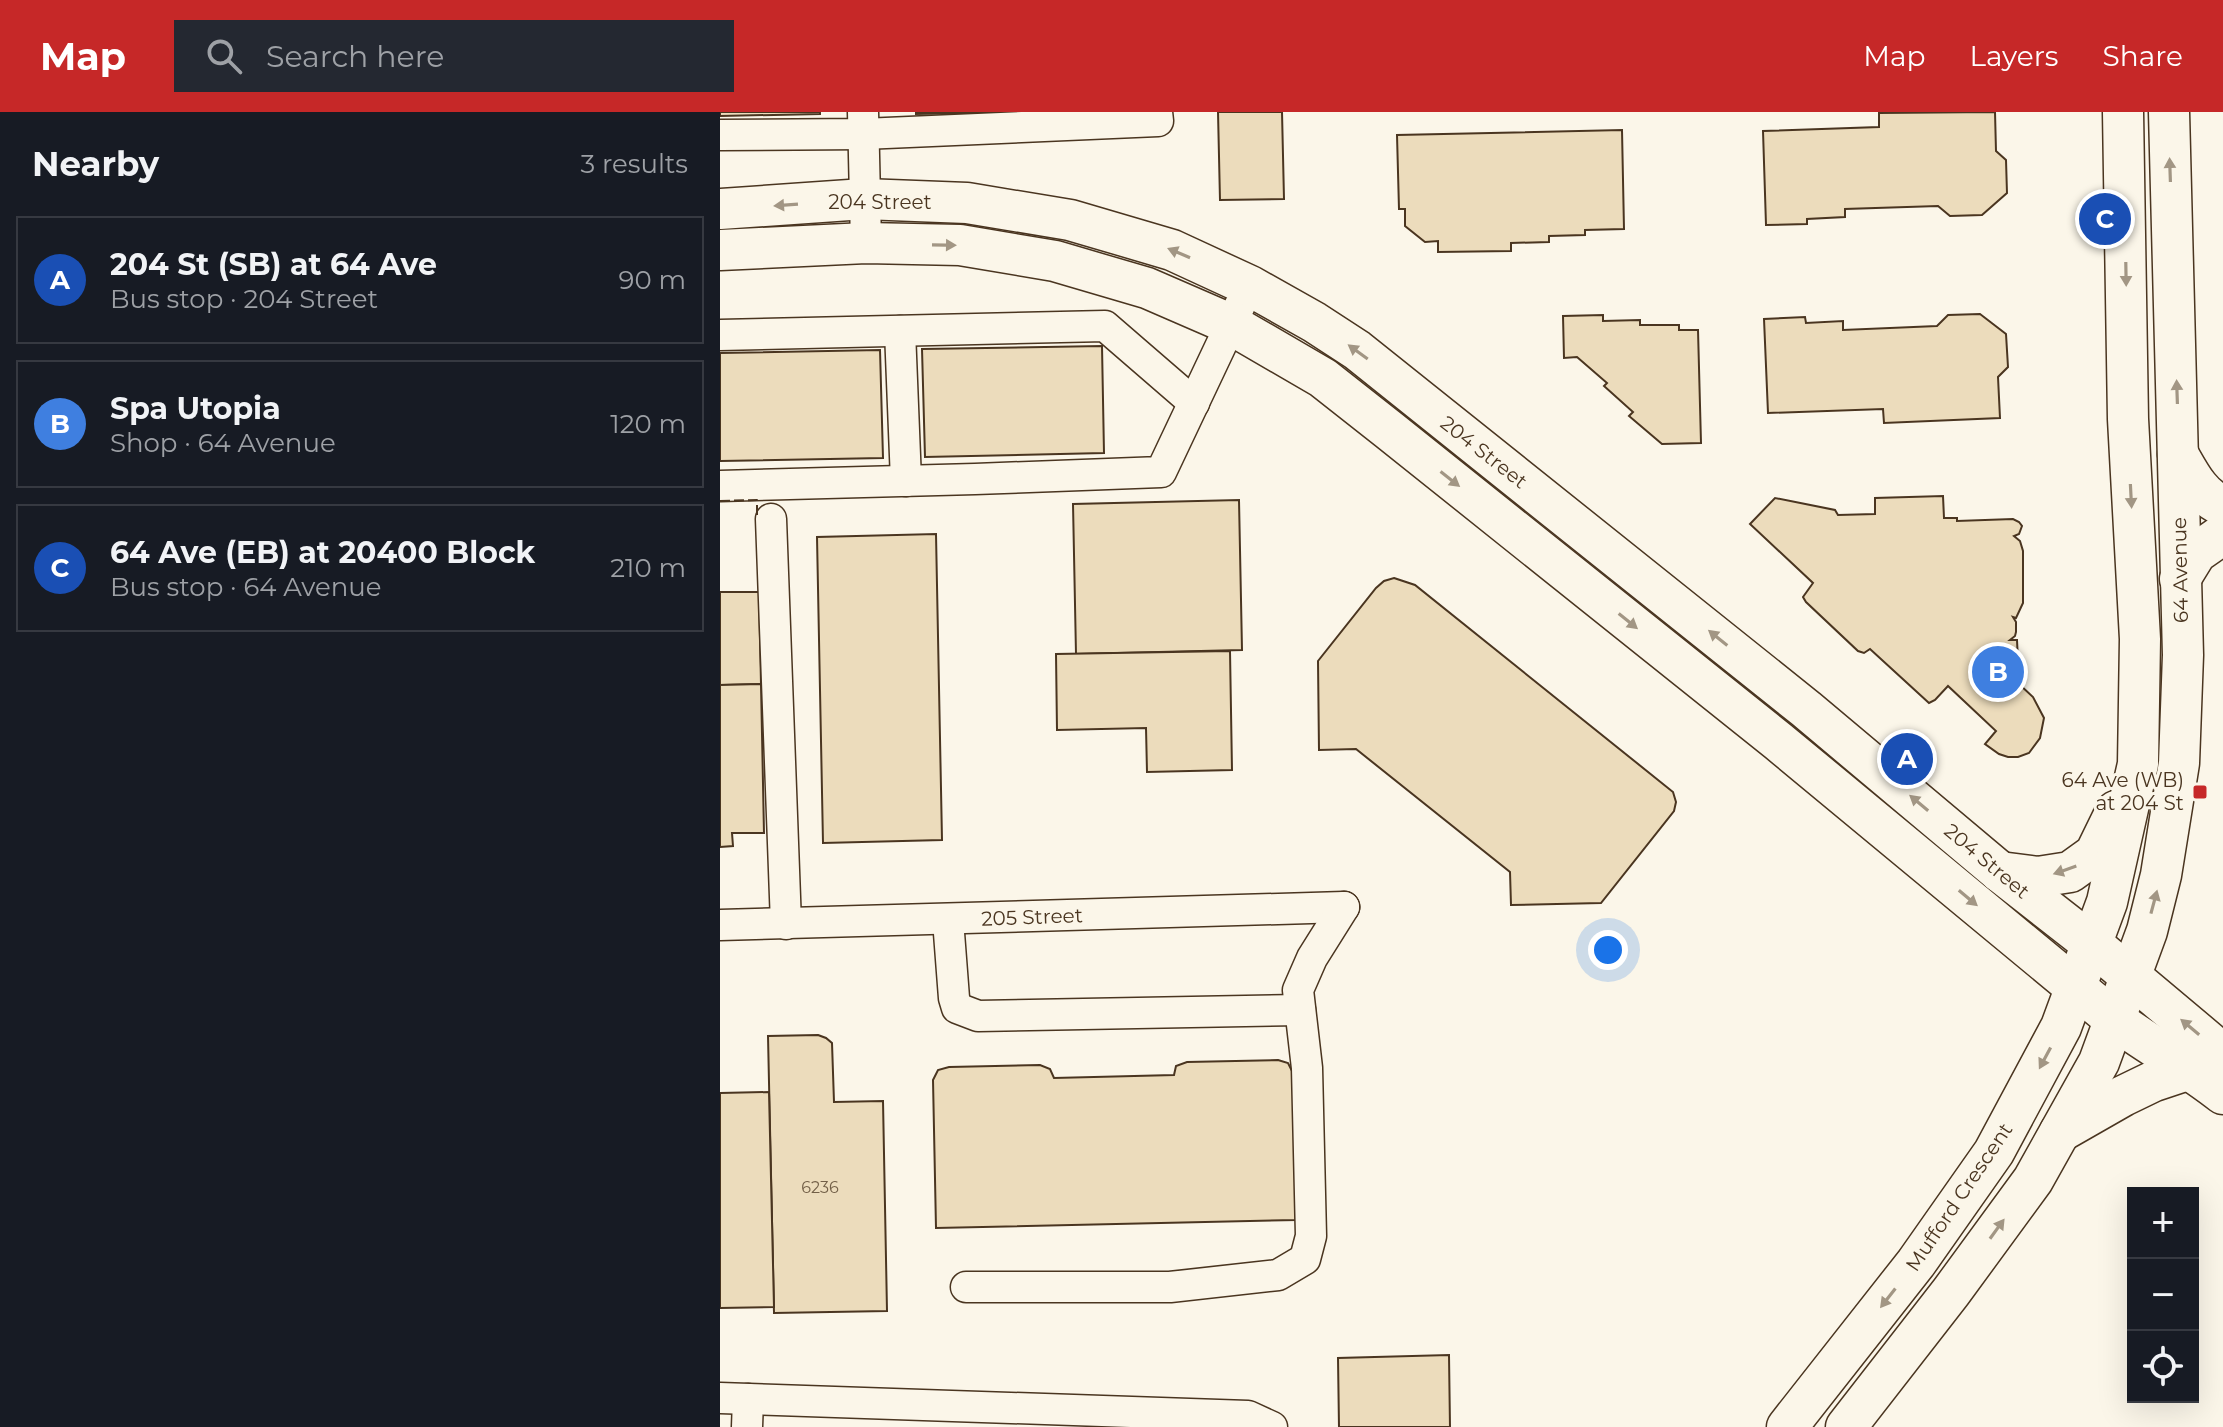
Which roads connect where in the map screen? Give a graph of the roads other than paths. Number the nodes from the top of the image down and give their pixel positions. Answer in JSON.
{"nodes":[{"id":1,"x":1157,"y":112,"type":"edge"},
{"id":2,"x":2123,"y":112,"type":"edge"},
{"id":3,"x":2169,"y":112,"type":"edge"},
{"id":4,"x":863,"y":123,"type":"edge"},
{"id":5,"x":720,"y":135,"type":"edge"},
{"id":6,"x":864,"y":199,"type":"junction"},
{"id":7,"x":720,"y":209,"type":"edge"},
{"id":8,"x":866,"y":243,"type":"junction"},
{"id":9,"x":720,"y":250,"type":"edge"},
{"id":10,"x":1250,"y":286,"type":"junction"},
{"id":11,"x":1230,"y":324,"type":"junction"},
{"id":12,"x":900,"y":331,"type":"junction"},
{"id":13,"x":720,"y":335,"type":"edge"},
{"id":14,"x":1194,"y":403,"type":"junction"},
{"id":15,"x":2178,"y":454,"type":"junction"},
{"id":16,"x":906,"y":481,"type":"junction"},
{"id":17,"x":720,"y":486,"type":"edge"},
{"id":18,"x":2223,"y":506,"type":"edge"},
{"id":19,"x":771,"y":519,"type":"dead end"},
{"id":20,"x":2223,"y":534,"type":"edge"},
{"id":21,"x":2180,"y":579,"type":"junction"},
{"id":22,"x":2138,"y":764,"type":"junction"},
{"id":23,"x":2000,"y":872,"type":"junction"},
{"id":24,"x":948,"y":920,"type":"junction"},
{"id":25,"x":786,"y":924,"type":"junction"},
{"id":26,"x":720,"y":925,"type":"edge"},
{"id":27,"x":2092,"y":944,"type":"junction"},
{"id":28,"x":2131,"y":976,"type":"junction"},
{"id":29,"x":2076,"y":986,"type":"junction"},
{"id":30,"x":1300,"y":1010,"type":"junction"},
{"id":31,"x":2115,"y":1020,"type":"junction"},
{"id":32,"x":2207,"y":1062,"type":"edge"},
{"id":33,"x":2223,"y":1094,"type":"edge"},
{"id":34,"x":2060,"y":1132,"type":"junction"},
{"id":35,"x":966,"y":1287,"type":"dead end"},
{"id":36,"x":738,"y":1408,"type":"edge"},
{"id":37,"x":1272,"y":1427,"type":"edge"},
{"id":38,"x":1787,"y":1427,"type":"edge"},
{"id":39,"x":1846,"y":1427,"type":"edge"}],
"edges":[{"from":1,"to":4,"type":"street"},
{"from":2,"to":22,"type":"main road","one_way":true},
{"from":15,"to":3,"type":"main road","name":"64 Avenue","one_way":true},
{"from":4,"to":5,"type":"street"},
{"from":4,"to":6,"type":"street"},
{"from":6,"to":7,"type":"main road","name":"204 Street","one_way":true},
{"from":6,"to":8,"type":"street"},
{"from":10,"to":6,"type":"main road","name":"204 Street","one_way":true},
{"from":8,"to":9,"type":"main road","name":"204 Street"},
{"from":8,"to":11,"type":"main road","name":"204 Street","one_way":true},
{"from":10,"to":11,"type":"street"},
{"from":23,"to":10,"type":"main road","name":"204 Street","one_way":true},
{"from":11,"to":14,"type":"street"},
{"from":11,"to":29,"type":"main road","name":"204 Street","one_way":true},
{"from":12,"to":13,"type":"street"},
{"from":12,"to":14,"type":"street"},
{"from":12,"to":16,"type":"street"},
{"from":14,"to":16,"type":"street"},
{"from":15,"to":18,"type":"main road"},
{"from":15,"to":21,"type":"main road","name":"64 Avenue"},
{"from":16,"to":17,"type":"street"},
{"from":19,"to":25,"type":"street"},
{"from":20,"to":21,"type":"main road"},
{"from":28,"to":21,"type":"main road","name":"64 Avenue","one_way":true},
{"from":22,"to":23,"type":"main road","one_way":true},
{"from":22,"to":27,"type":"main road"},
{"from":23,"to":27,"type":"main road","name":"204 Street"},
{"from":24,"to":25,"type":"street","name":"205 Street"},
{"from":24,"to":30,"type":"street"},
{"from":24,"to":30,"type":"street","name":"205 Street"},
{"from":25,"to":26,"type":"street","name":"205 Street"},
{"from":27,"to":28,"type":"main road","name":"204 Street"},
{"from":27,"to":29,"type":"main road","name":"Mufford Crescent"},
{"from":28,"to":31,"type":"main road","name":"64 Avenue"},
{"from":32,"to":28,"type":"main road","name":"204 Street","one_way":true},
{"from":29,"to":31,"type":"main road","name":"204 Street"},
{"from":29,"to":38,"type":"main road","name":"Mufford Crescent","one_way":true},
{"from":30,"to":35,"type":"street"},
{"from":31,"to":32,"type":"main road","name":"204 Street"},
{"from":31,"to":34,"type":"main road"},
{"from":32,"to":33,"type":"main road"},
{"from":32,"to":34,"type":"main road"},
{"from":39,"to":34,"type":"main road","one_way":true},
{"from":36,"to":37,"type":"street"}]}
